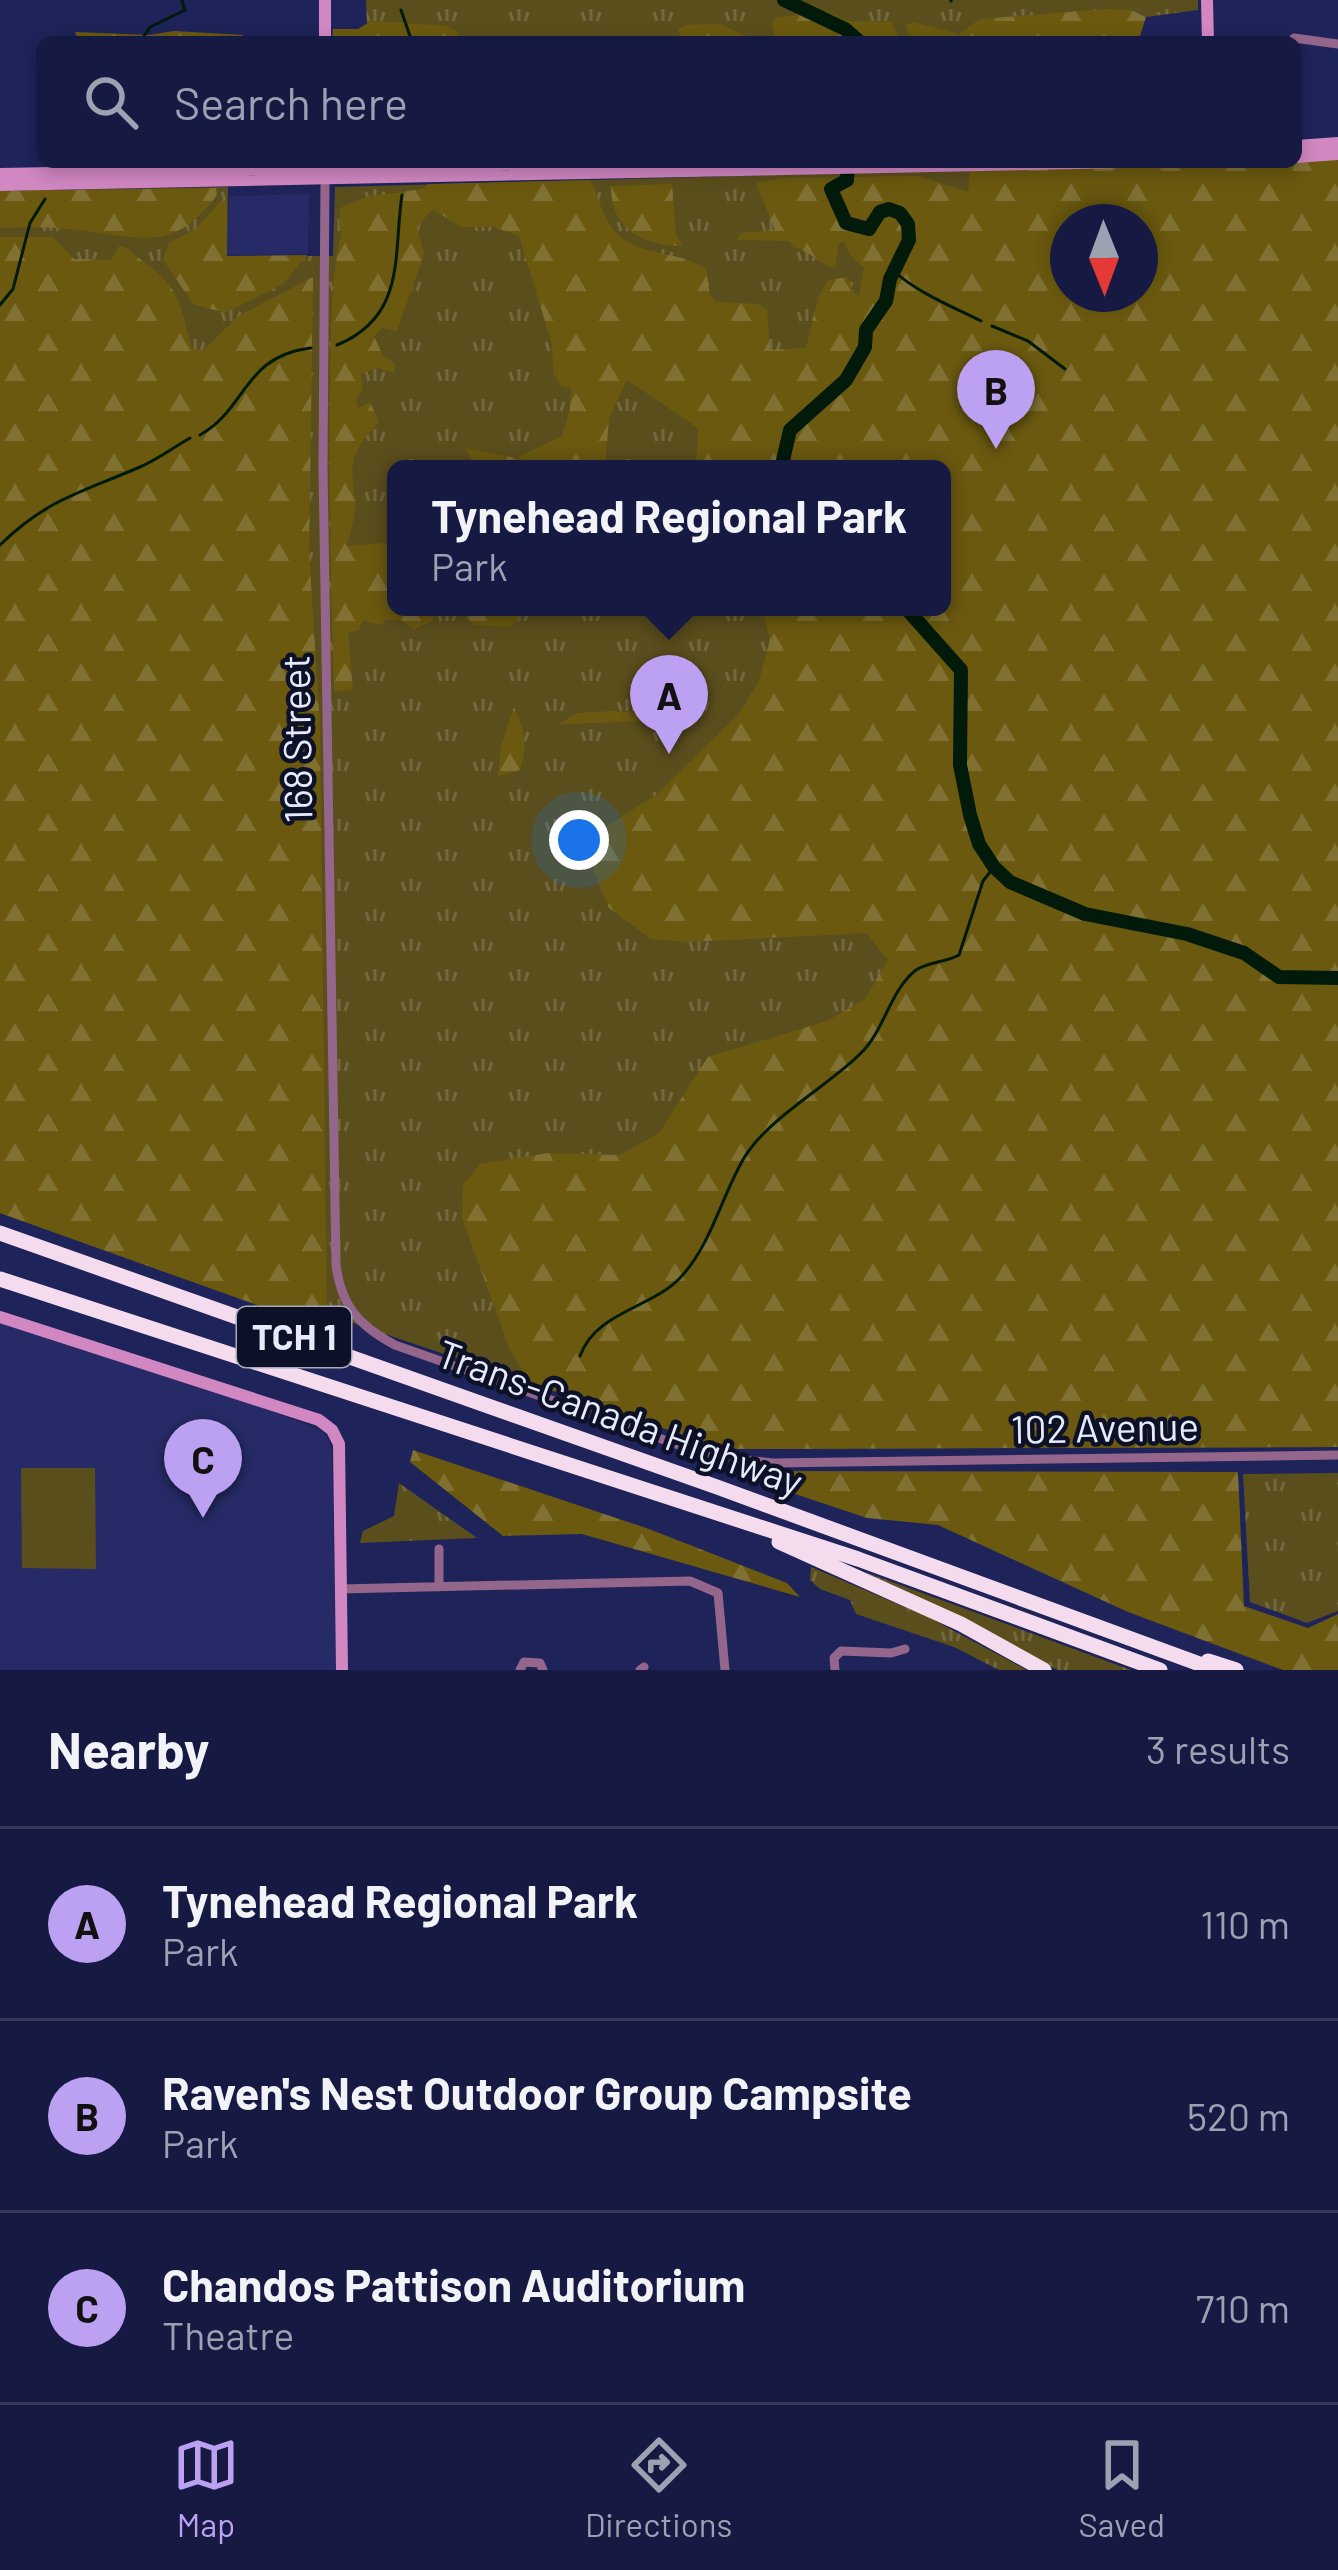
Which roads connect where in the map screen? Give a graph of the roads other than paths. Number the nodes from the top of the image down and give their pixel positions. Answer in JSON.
{"nodes":[{"id":1,"x":325,"y":0,"type":"edge"},
{"id":2,"x":1207,"y":0,"type":"edge"},
{"id":3,"x":325,"y":36,"type":"edge"},
{"id":4,"x":1208,"y":36,"type":"edge"},
{"id":5,"x":1302,"y":39,"type":"edge"},
{"id":6,"x":1338,"y":44,"type":"edge"},
{"id":7,"x":1338,"y":143,"type":"edge"},
{"id":8,"x":1302,"y":146,"type":"edge"},
{"id":9,"x":1338,"y":154,"type":"edge"},
{"id":10,"x":1302,"y":157,"type":"edge"},
{"id":11,"x":401,"y":168,"type":"edge"},
{"id":12,"x":579,"y":168,"type":"edge"},
{"id":13,"x":324,"y":170,"type":"edge"},
{"id":14,"x":0,"y":174,"type":"edge"},
{"id":15,"x":0,"y":184,"type":"edge"},
{"id":16,"x":0,"y":1233,"type":"edge"},
{"id":17,"x":0,"y":1279,"type":"edge"},
{"id":18,"x":350,"y":1312,"type":"joint"},
{"id":19,"x":0,"y":1317,"type":"edge"},
{"id":20,"x":1338,"y":1455,"type":"edge"},
{"id":21,"x":711,"y":1510,"type":"junction"},
{"id":22,"x":439,"y":1549,"type":"dead end"},
{"id":23,"x":439,"y":1587,"type":"junction"},
{"id":24,"x":340,"y":1589,"type":"junction"},
{"id":25,"x":1131,"y":1637,"type":"junction"},
{"id":26,"x":905,"y":1649,"type":"dead end"},
{"id":27,"x":342,"y":1670,"type":"edge"},
{"id":28,"x":520,"y":1670,"type":"edge"},
{"id":29,"x":543,"y":1670,"type":"edge"},
{"id":30,"x":725,"y":1670,"type":"edge"},
{"id":31,"x":836,"y":1670,"type":"edge"},
{"id":32,"x":1044,"y":1670,"type":"edge"},
{"id":33,"x":1160,"y":1670,"type":"edge"},
{"id":34,"x":1216,"y":1670,"type":"edge"},
{"id":35,"x":1236,"y":1670,"type":"edge"}],
"edges":[{"from":1,"to":3,"type":"main road"},
{"from":2,"to":4,"type":"main road"},
{"from":5,"to":6,"type":"street"},
{"from":7,"to":8,"type":"main road"},
{"from":9,"to":10,"type":"main road"},
{"from":11,"to":13,"type":"main road"},
{"from":12,"to":13,"type":"main road"},
{"from":13,"to":14,"type":"main road"},
{"from":13,"to":15,"type":"main road"},
{"from":13,"to":18,"type":"street","name":"168 Street"},
{"from":16,"to":25,"type":"highway","name":"Trans-Canada Highway","number":"TCH 1"},
{"from":17,"to":21,"type":"highway","name":"Trans-Canada Highway","number":"TCH 1"},
{"from":18,"to":20,"type":"street","name":"102 Avenue"},
{"from":19,"to":24,"type":"main road"},
{"from":21,"to":32,"type":"highway"},
{"from":21,"to":33,"type":"highway","name":"Trans-Canada Highway","number":"TCH 1"},
{"from":22,"to":23,"type":"street"},
{"from":23,"to":24,"type":"street"},
{"from":23,"to":30,"type":"street"},
{"from":24,"to":27,"type":"main road"},
{"from":25,"to":34,"type":"highway","name":"Trans-Canada Highway","number":"TCH 1"},
{"from":25,"to":35,"type":"highway"},
{"from":26,"to":31,"type":"street"},
{"from":28,"to":29,"type":"street"}]}
